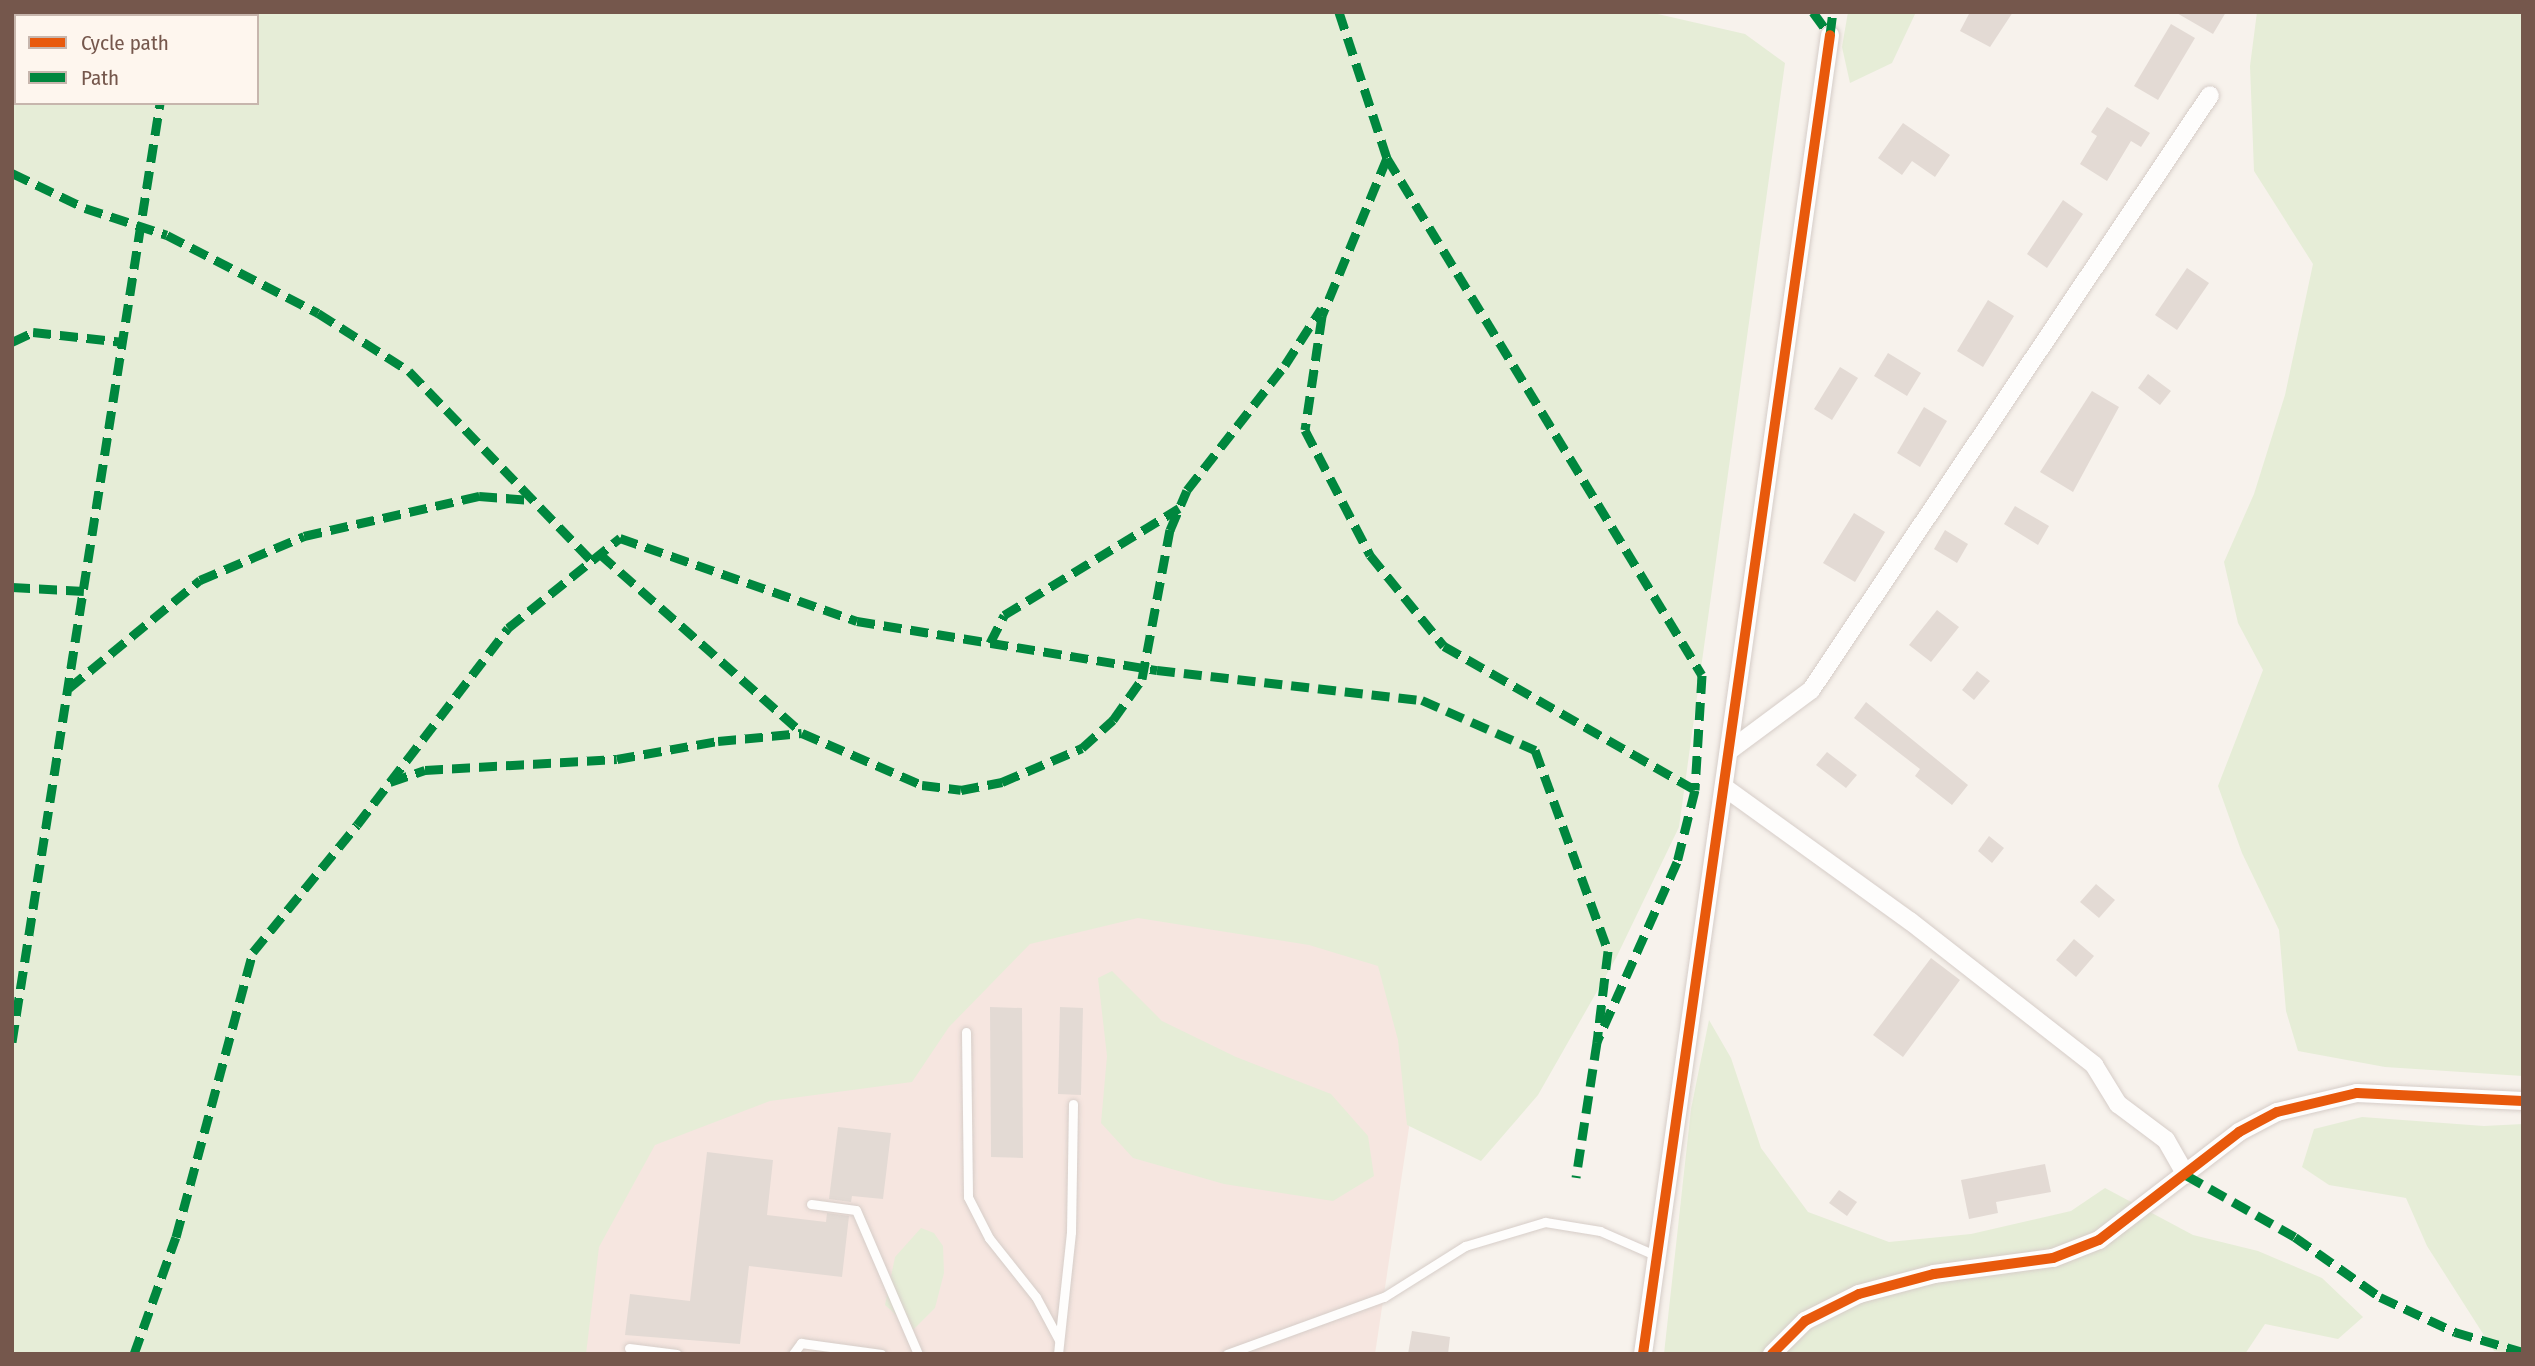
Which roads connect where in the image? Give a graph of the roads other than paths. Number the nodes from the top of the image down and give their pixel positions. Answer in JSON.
{"nodes":[{"id":1,"x":1830,"y":35,"type":"dead end"},
{"id":2,"x":2210,"y":95,"type":"dead end"},
{"id":3,"x":1729,"y":751,"type":"junction"},
{"id":4,"x":1724,"y":787,"type":"junction"},
{"id":5,"x":966,"y":1032,"type":"dead end"},
{"id":6,"x":2523,"y":1101,"type":"edge"},
{"id":7,"x":1073,"y":1104,"type":"dead end"},
{"id":8,"x":2186,"y":1175,"type":"junction"},
{"id":9,"x":811,"y":1204,"type":"dead end"},
{"id":10,"x":1657,"y":1256,"type":"junction"},
{"id":11,"x":1059,"y":1340,"type":"junction"},
{"id":12,"x":629,"y":1348,"type":"dead end"},
{"id":13,"x":677,"y":1354,"type":"edge"},
{"id":14,"x":793,"y":1354,"type":"edge"},
{"id":15,"x":881,"y":1354,"type":"edge"},
{"id":16,"x":918,"y":1354,"type":"edge"},
{"id":17,"x":1058,"y":1354,"type":"edge"},
{"id":18,"x":1227,"y":1354,"type":"edge"},
{"id":19,"x":1643,"y":1354,"type":"edge"},
{"id":20,"x":1772,"y":1354,"type":"edge"}],
"edges":[{"from":1,"to":3,"type":"street"},
{"from":2,"to":3,"type":"street"},
{"from":3,"to":4,"type":"street"},
{"from":4,"to":8,"type":"street"},
{"from":4,"to":10,"type":"street"},
{"from":5,"to":11,"type":"lane"},
{"from":6,"to":8,"type":"street"},
{"from":7,"to":11,"type":"lane"},
{"from":8,"to":20,"type":"street"},
{"from":9,"to":16,"type":"lane"},
{"from":10,"to":18,"type":"lane"},
{"from":10,"to":19,"type":"street"},
{"from":11,"to":17,"type":"lane"},
{"from":12,"to":13,"type":"lane"},
{"from":14,"to":15,"type":"lane"}]}
